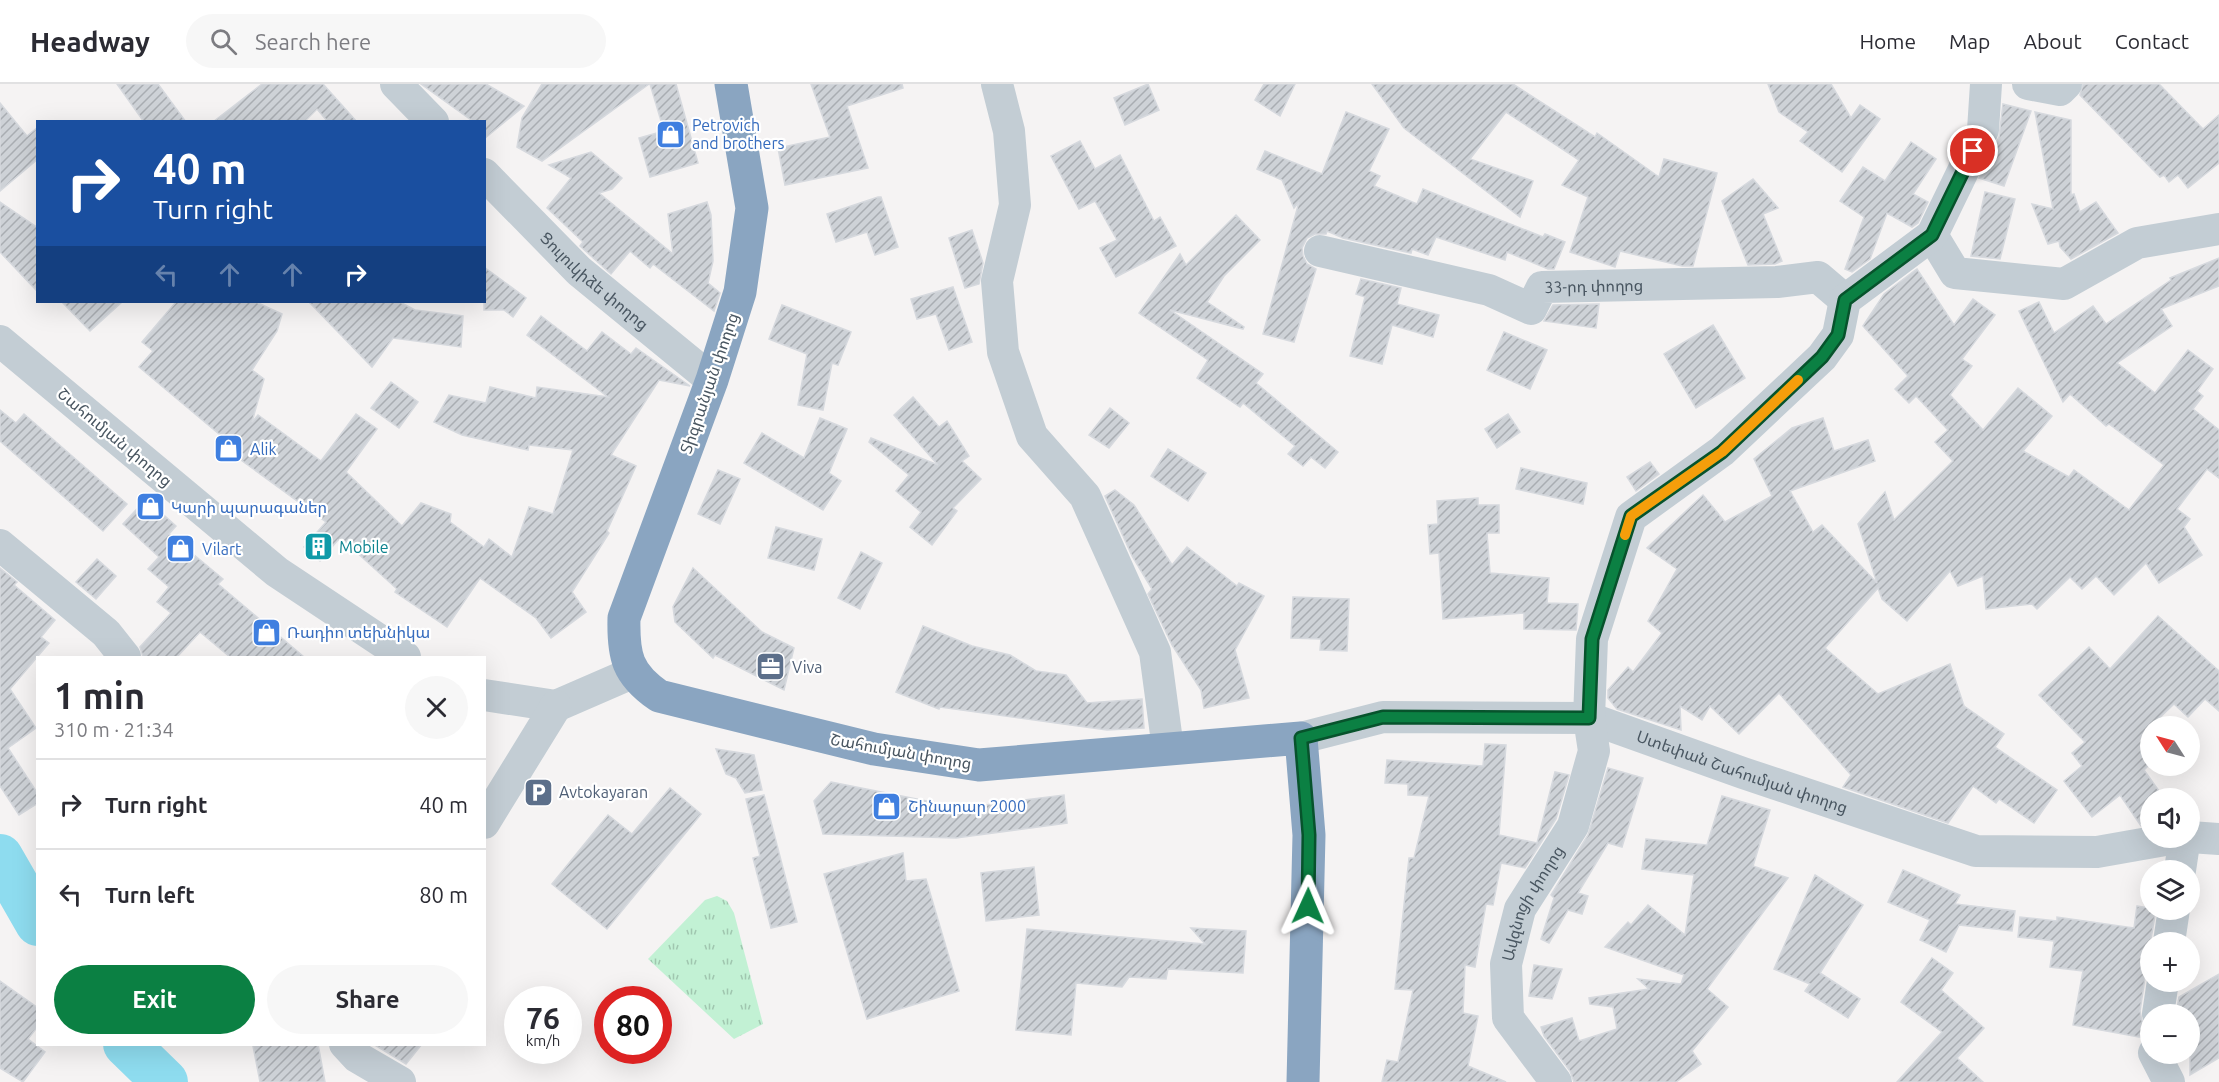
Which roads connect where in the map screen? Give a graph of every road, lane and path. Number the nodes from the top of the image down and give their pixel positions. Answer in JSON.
{"nodes":[{"id":1,"x":396,"y":84,"type":"edge"},
{"id":2,"x":731,"y":84,"type":"edge"},
{"id":3,"x":996,"y":84,"type":"edge"},
{"id":4,"x":1986,"y":84,"type":"edge"},
{"id":5,"x":2028,"y":84,"type":"edge"},
{"id":6,"x":2063,"y":87,"type":"edge"},
{"id":7,"x":431,"y":120,"type":"edge"},
{"id":8,"x":486,"y":176,"type":"edge"},
{"id":9,"x":2219,"y":229,"type":"edge"},
{"id":10,"x":1932,"y":235,"type":"junction"},
{"id":11,"x":1320,"y":250,"type":"dead end"},
{"id":12,"x":1845,"y":300,"type":"junction"},
{"id":13,"x":0,"y":341,"type":"edge"},
{"id":14,"x":712,"y":380,"type":"junction"},
{"id":15,"x":0,"y":545,"type":"edge"},
{"id":16,"x":124,"y":656,"type":"edge"},
{"id":17,"x":403,"y":656,"type":"edge"},
{"id":18,"x":632,"y":673,"type":"junction"},
{"id":19,"x":486,"y":695,"type":"edge"},
{"id":20,"x":556,"y":706,"type":"junction"},
{"id":21,"x":1589,"y":718,"type":"junction"},
{"id":22,"x":1301,"y":738,"type":"junction"},
{"id":23,"x":1168,"y":748,"type":"junction"},
{"id":24,"x":486,"y":820,"type":"edge"},
{"id":25,"x":2200,"y":838,"type":"edge"},
{"id":26,"x":2219,"y":839,"type":"edge"},
{"id":27,"x":2140,"y":844,"type":"edge"},
{"id":28,"x":347,"y":1046,"type":"edge"},
{"id":29,"x":2160,"y":1064,"type":"edge"},
{"id":30,"x":400,"y":1082,"type":"edge"},
{"id":31,"x":1304,"y":1082,"type":"edge"},
{"id":32,"x":1556,"y":1082,"type":"edge"},
{"id":33,"x":2169,"y":1082,"type":"edge"}],
"edges":[{"from":1,"to":7,"type":"street"},
{"from":2,"to":14,"type":"highway","name":"Տիգրանյան փողոց"},
{"from":3,"to":23,"type":"street"},
{"from":4,"to":10,"type":"street"},
{"from":5,"to":6,"type":"street"},
{"from":8,"to":14,"type":"street","name":"Ցուլուկիձե փողոց"},
{"from":9,"to":10,"type":"street"},
{"from":10,"to":12,"type":"street"},
{"from":11,"to":12,"type":"street","name":"33-րդ փողոց"},
{"from":12,"to":21,"type":"street","name":"Ավզնոցի փողոց"},
{"from":13,"to":17,"type":"street","name":"Շահումյան փողոց"},
{"from":14,"to":18,"type":"highway","name":"Տիգրանյան փողոց"},
{"from":15,"to":16,"type":"street"},
{"from":18,"to":20,"type":"street"},
{"from":18,"to":23,"type":"highway","name":"Շահումյան փողոց"},
{"from":19,"to":20,"type":"street"},
{"from":20,"to":24,"type":"street"},
{"from":21,"to":22,"type":"street","name":"Ստեփան Շահումյան փողոց"},
{"from":21,"to":27,"type":"street","name":"Ստեփան Շահումյան փողոց"},
{"from":21,"to":32,"type":"street","name":"Ավզնոցի փողոց"},
{"from":22,"to":23,"type":"highway","name":"Շահումյան փողոց"},
{"from":22,"to":31,"type":"highway"},
{"from":25,"to":26,"type":"street"},
{"from":28,"to":30,"type":"street"},
{"from":29,"to":33,"type":"street"}]}
